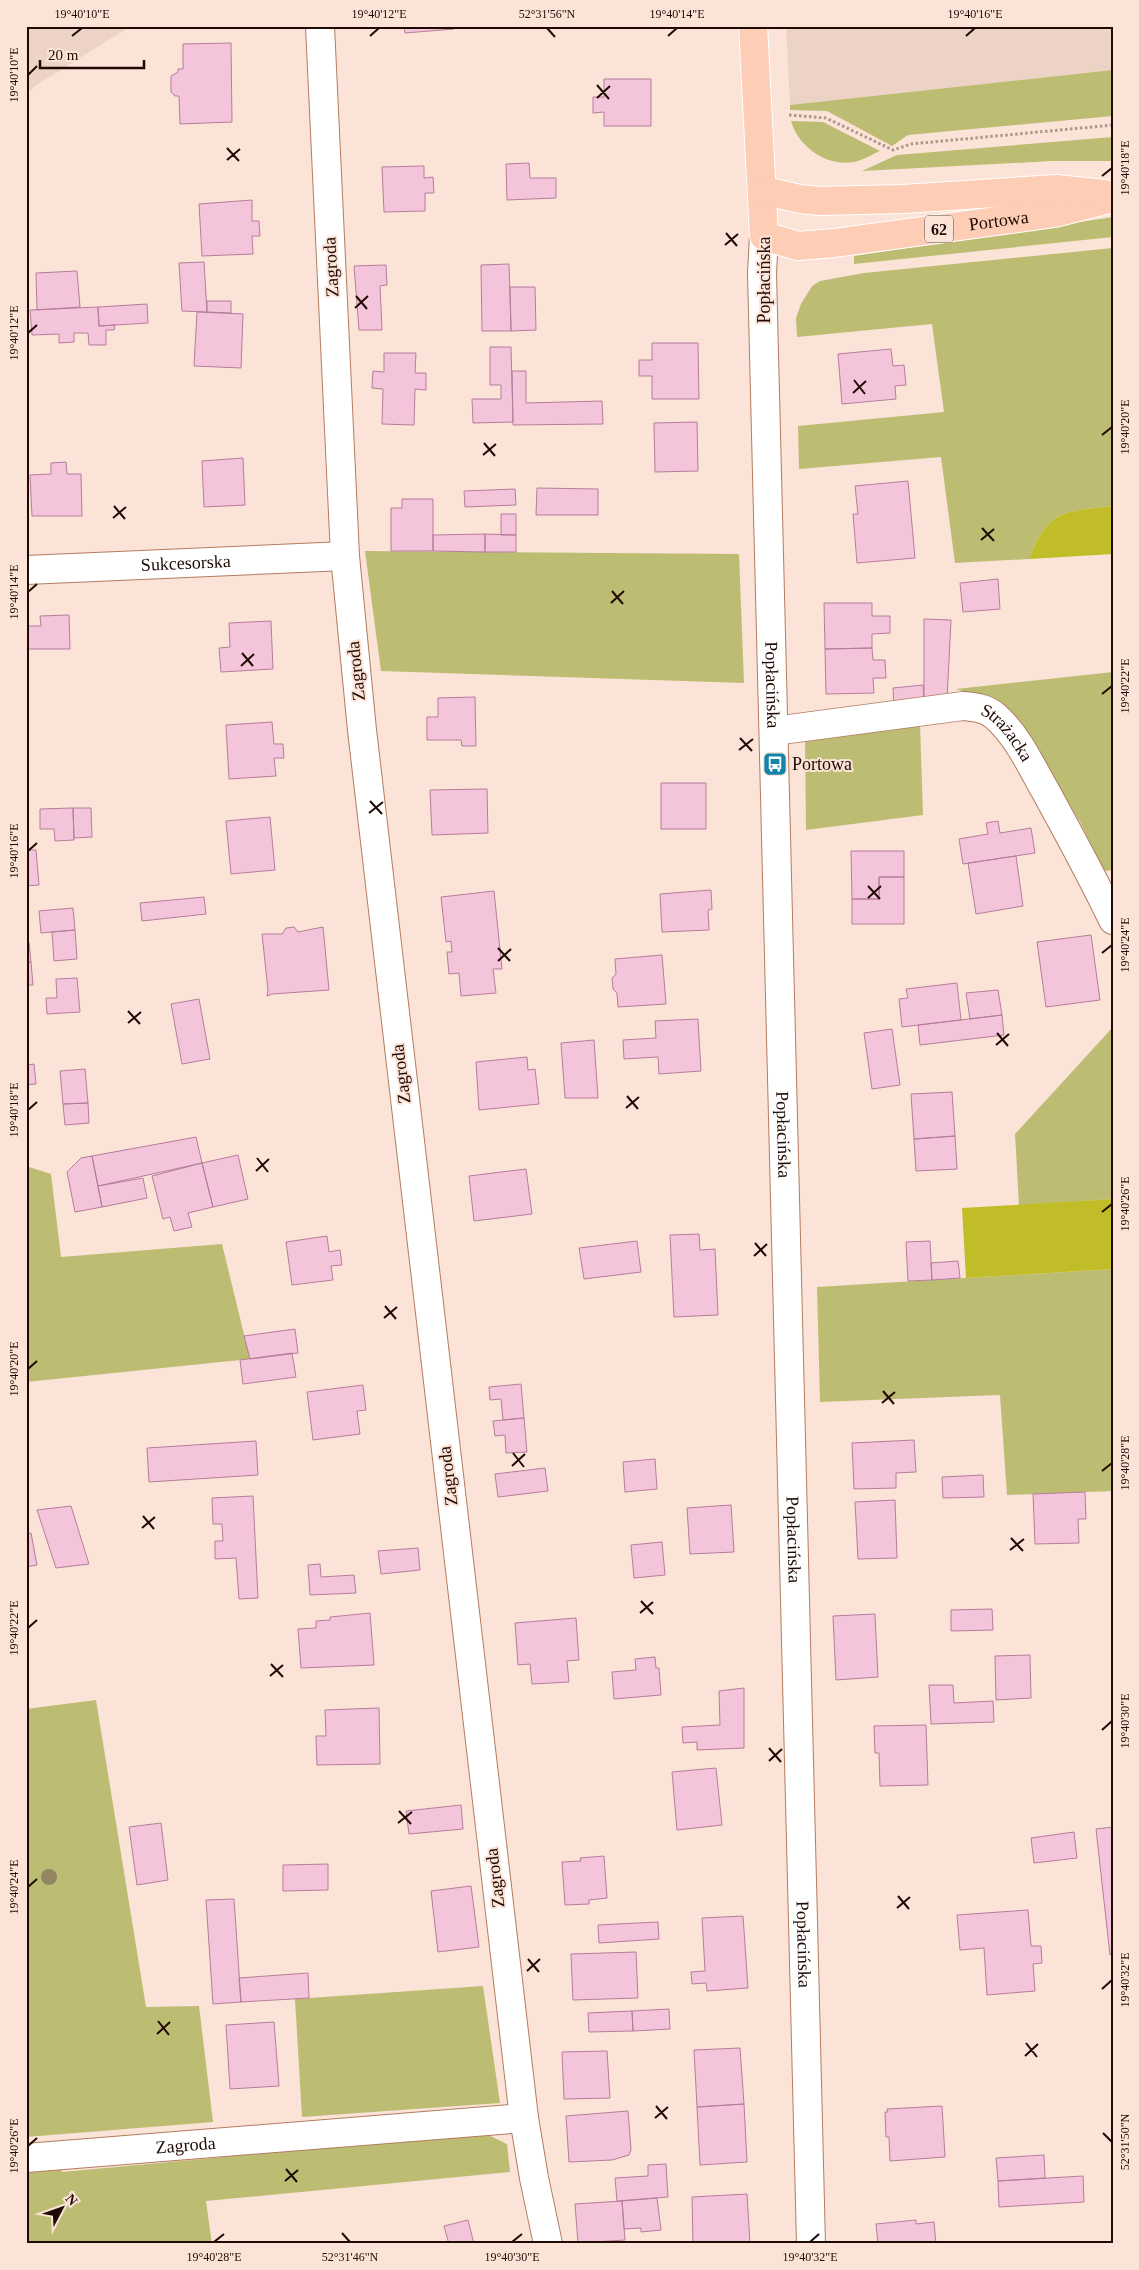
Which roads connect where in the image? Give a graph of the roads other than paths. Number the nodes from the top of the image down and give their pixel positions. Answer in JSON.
{"nodes":[{"id":1,"x":320,"y":26,"type":"edge"},
{"id":2,"x":753,"y":26,"type":"edge"},
{"id":3,"x":762,"y":190,"type":"junction"},
{"id":4,"x":1113,"y":196,"type":"edge"},
{"id":5,"x":764,"y":236,"type":"junction"},
{"id":6,"x":345,"y":556,"type":"junction"},
{"id":7,"x":26,"y":570,"type":"edge"},
{"id":8,"x":774,"y":731,"type":"junction"},
{"id":9,"x":1113,"y":920,"type":"edge"},
{"id":10,"x":524,"y":2118,"type":"junction"},
{"id":11,"x":26,"y":2158,"type":"edge"},
{"id":12,"x":548,"y":2244,"type":"edge"},
{"id":13,"x":811,"y":2244,"type":"edge"}],
"edges":[{"from":1,"to":6,"type":"street","name":"Zagroda"},
{"from":2,"to":3,"type":"main road","name":"Popłacińska"},
{"from":3,"to":4,"type":"main road","name":"Portowa","number":"62"},
{"from":3,"to":5,"type":"main road","name":"Popłacińska"},
{"from":4,"to":5,"type":"main road","name":"Portowa","number":"62"},
{"from":5,"to":8,"type":"street","name":"Popłacińska"},
{"from":6,"to":7,"type":"street","name":"Sukcesorska"},
{"from":6,"to":10,"type":"street","name":"Zagroda"},
{"from":8,"to":9,"type":"street","name":"Strażacka"},
{"from":8,"to":13,"type":"street","name":"Popłacińska"},
{"from":10,"to":11,"type":"street","name":"Zagroda"},
{"from":10,"to":12,"type":"street","name":"Zagroda"}]}
